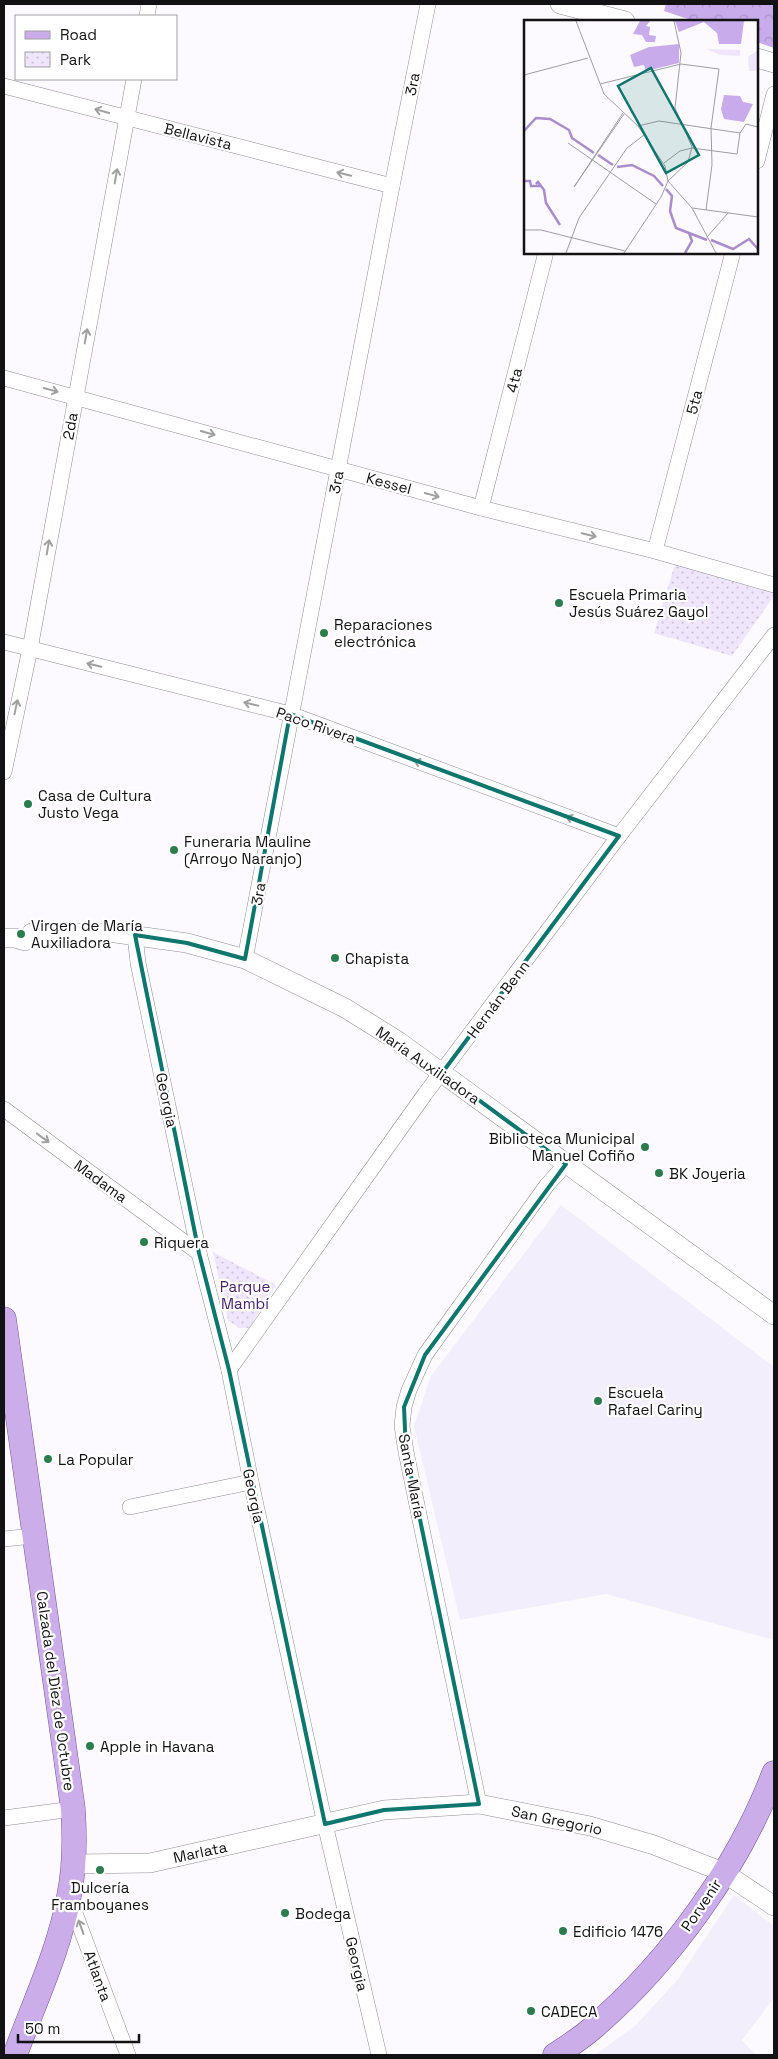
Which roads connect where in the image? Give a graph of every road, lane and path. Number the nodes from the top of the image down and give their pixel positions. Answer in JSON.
{"nodes":[{"id":1,"x":428,"y":4,"type":"edge"},
{"id":2,"x":560,"y":4,"type":"edge"},
{"id":3,"x":613,"y":20,"type":"edge"},
{"id":4,"x":758,"y":58,"type":"edge"},
{"id":5,"x":774,"y":63,"type":"edge"},
{"id":6,"x":134,"y":80,"type":"edge"},
{"id":7,"x":4,"y":86,"type":"edge"},
{"id":8,"x":774,"y":94,"type":"edge"},
{"id":9,"x":127,"y":118,"type":"junction"},
{"id":10,"x":758,"y":157,"type":"edge"},
{"id":11,"x":392,"y":186,"type":"junction"},
{"id":12,"x":545,"y":254,"type":"edge"},
{"id":13,"x":732,"y":254,"type":"edge"},
{"id":14,"x":4,"y":378,"type":"edge"},
{"id":15,"x":75,"y":396,"type":"junction"},
{"id":16,"x":339,"y":470,"type":"junction"},
{"id":17,"x":481,"y":508,"type":"junction"},
{"id":18,"x":655,"y":551,"type":"junction"},
{"id":19,"x":774,"y":585,"type":"edge"},
{"id":20,"x":774,"y":635,"type":"edge"},
{"id":21,"x":4,"y":642,"type":"edge"},
{"id":22,"x":30,"y":649,"type":"junction"},
{"id":23,"x":290,"y":714,"type":"junction"},
{"id":24,"x":4,"y":772,"type":"edge"},
{"id":25,"x":619,"y":836,"type":"junction"},
{"id":26,"x":4,"y":928,"type":"edge"},
{"id":27,"x":32,"y":933,"type":"junction"},
{"id":28,"x":135,"y":935,"type":"junction"},
{"id":29,"x":4,"y":938,"type":"edge"},
{"id":30,"x":245,"y":959,"type":"junction"},
{"id":31,"x":442,"y":1073,"type":"junction"},
{"id":32,"x":4,"y":1109,"type":"edge"},
{"id":33,"x":566,"y":1164,"type":"junction"},
{"id":34,"x":199,"y":1253,"type":"junction"},
{"id":35,"x":774,"y":1315,"type":"edge"},
{"id":36,"x":4,"y":1319,"type":"edge"},
{"id":37,"x":229,"y":1370,"type":"junction"},
{"id":38,"x":251,"y":1482,"type":"junction"},
{"id":39,"x":130,"y":1507,"type":"dead end"},
{"id":40,"x":33,"y":1536,"type":"junction"},
{"id":41,"x":4,"y":1540,"type":"edge"},
{"id":42,"x":774,"y":1773,"type":"edge"},
{"id":43,"x":479,"y":1804,"type":"junction"},
{"id":44,"x":73,"y":1809,"type":"junction"},
{"id":45,"x":4,"y":1818,"type":"edge"},
{"id":46,"x":325,"y":1824,"type":"junction"},
{"id":47,"x":74,"y":1864,"type":"junction"},
{"id":48,"x":723,"y":1872,"type":"junction"},
{"id":49,"x":69,"y":1896,"type":"junction"},
{"id":50,"x":774,"y":1906,"type":"edge"},
{"id":51,"x":15,"y":2055,"type":"edge"},
{"id":52,"x":128,"y":2055,"type":"edge"},
{"id":53,"x":379,"y":2055,"type":"edge"},
{"id":54,"x":555,"y":2055,"type":"edge"}],
"edges":[{"from":1,"to":11,"type":"street","name":"3ra"},
{"from":2,"to":3,"type":"street"},
{"from":4,"to":5,"type":"street"},
{"from":6,"to":9,"type":"street","name":"2da"},
{"from":9,"to":7,"type":"street","name":"Bellavista","one_way":true},
{"from":8,"to":10,"type":"street"},
{"from":11,"to":9,"type":"street","name":"Bellavista","one_way":true},
{"from":15,"to":9,"type":"street","name":"2da","one_way":true},
{"from":11,"to":16,"type":"street","name":"3ra"},
{"from":12,"to":17,"type":"street","name":"4ta"},
{"from":13,"to":18,"type":"street","name":"5ta"},
{"from":14,"to":15,"type":"street","name":"Kessel","one_way":true},
{"from":15,"to":16,"type":"street","name":"Kessel","one_way":true},
{"from":22,"to":15,"type":"street","name":"2da","one_way":true},
{"from":16,"to":17,"type":"street","name":"Kessel","one_way":true},
{"from":16,"to":23,"type":"street","name":"3ra"},
{"from":17,"to":18,"type":"street","name":"Kessel","one_way":true},
{"from":18,"to":19,"type":"street","name":"Kessel"},
{"from":20,"to":25,"type":"street","name":"Hernán Benn"},
{"from":21,"to":22,"type":"street","name":"Paco Rivera"},
{"from":23,"to":22,"type":"street","name":"Paco Rivera","one_way":true},
{"from":24,"to":22,"type":"street","name":"2da","one_way":true},
{"from":25,"to":23,"type":"street","name":"Paco Rivera","one_way":true},
{"from":23,"to":30,"type":"street","name":"3ra"},
{"from":25,"to":31,"type":"street","name":"Hernán Benn"},
{"from":26,"to":27,"type":"street","name":"María Auxiliadora"},
{"from":27,"to":28,"type":"street","name":"María Auxiliadora"},
{"from":27,"to":29,"type":"street","name":"María Auxiliadora"},
{"from":28,"to":30,"type":"street","name":"María Auxiliadora"},
{"from":28,"to":34,"type":"street","name":"Georgia"},
{"from":30,"to":31,"type":"street","name":"María Auxiliadora"},
{"from":31,"to":33,"type":"street","name":"María Auxiliadora"},
{"from":31,"to":37,"type":"street","name":"Hernán Benn"},
{"from":32,"to":34,"type":"street","name":"Madama","one_way":true},
{"from":33,"to":35,"type":"street","name":"María Auxiliadora"},
{"from":33,"to":43,"type":"street","name":"Santa María"},
{"from":34,"to":37,"type":"street","name":"Georgia"},
{"from":36,"to":40,"type":"main road","name":"Calzada del Diez de Octubre"},
{"from":37,"to":38,"type":"street","name":"Georgia"},
{"from":38,"to":39,"type":"street"},
{"from":38,"to":46,"type":"street","name":"Georgia"},
{"from":40,"to":41,"type":"street"},
{"from":40,"to":44,"type":"main road","name":"Calzada del Diez de Octubre"},
{"from":42,"to":48,"type":"main road","name":"Porvenir"},
{"from":43,"to":46,"type":"street","name":"San Gregorio"},
{"from":43,"to":48,"type":"street","name":"San Gregorio"},
{"from":44,"to":45,"type":"street"},
{"from":44,"to":47,"type":"main road","name":"Calzada del Diez de Octubre"},
{"from":46,"to":47,"type":"street","name":"Marlata"},
{"from":46,"to":53,"type":"street","name":"Georgia"},
{"from":47,"to":49,"type":"main road","name":"Calzada del Diez de Octubre"},
{"from":48,"to":50,"type":"street","name":"San Gregorio"},
{"from":48,"to":54,"type":"main road","name":"Porvenir"},
{"from":49,"to":51,"type":"main road","name":"Calzada del Diez de Octubre"},
{"from":52,"to":49,"type":"street","name":"Atlanta","one_way":true}]}
